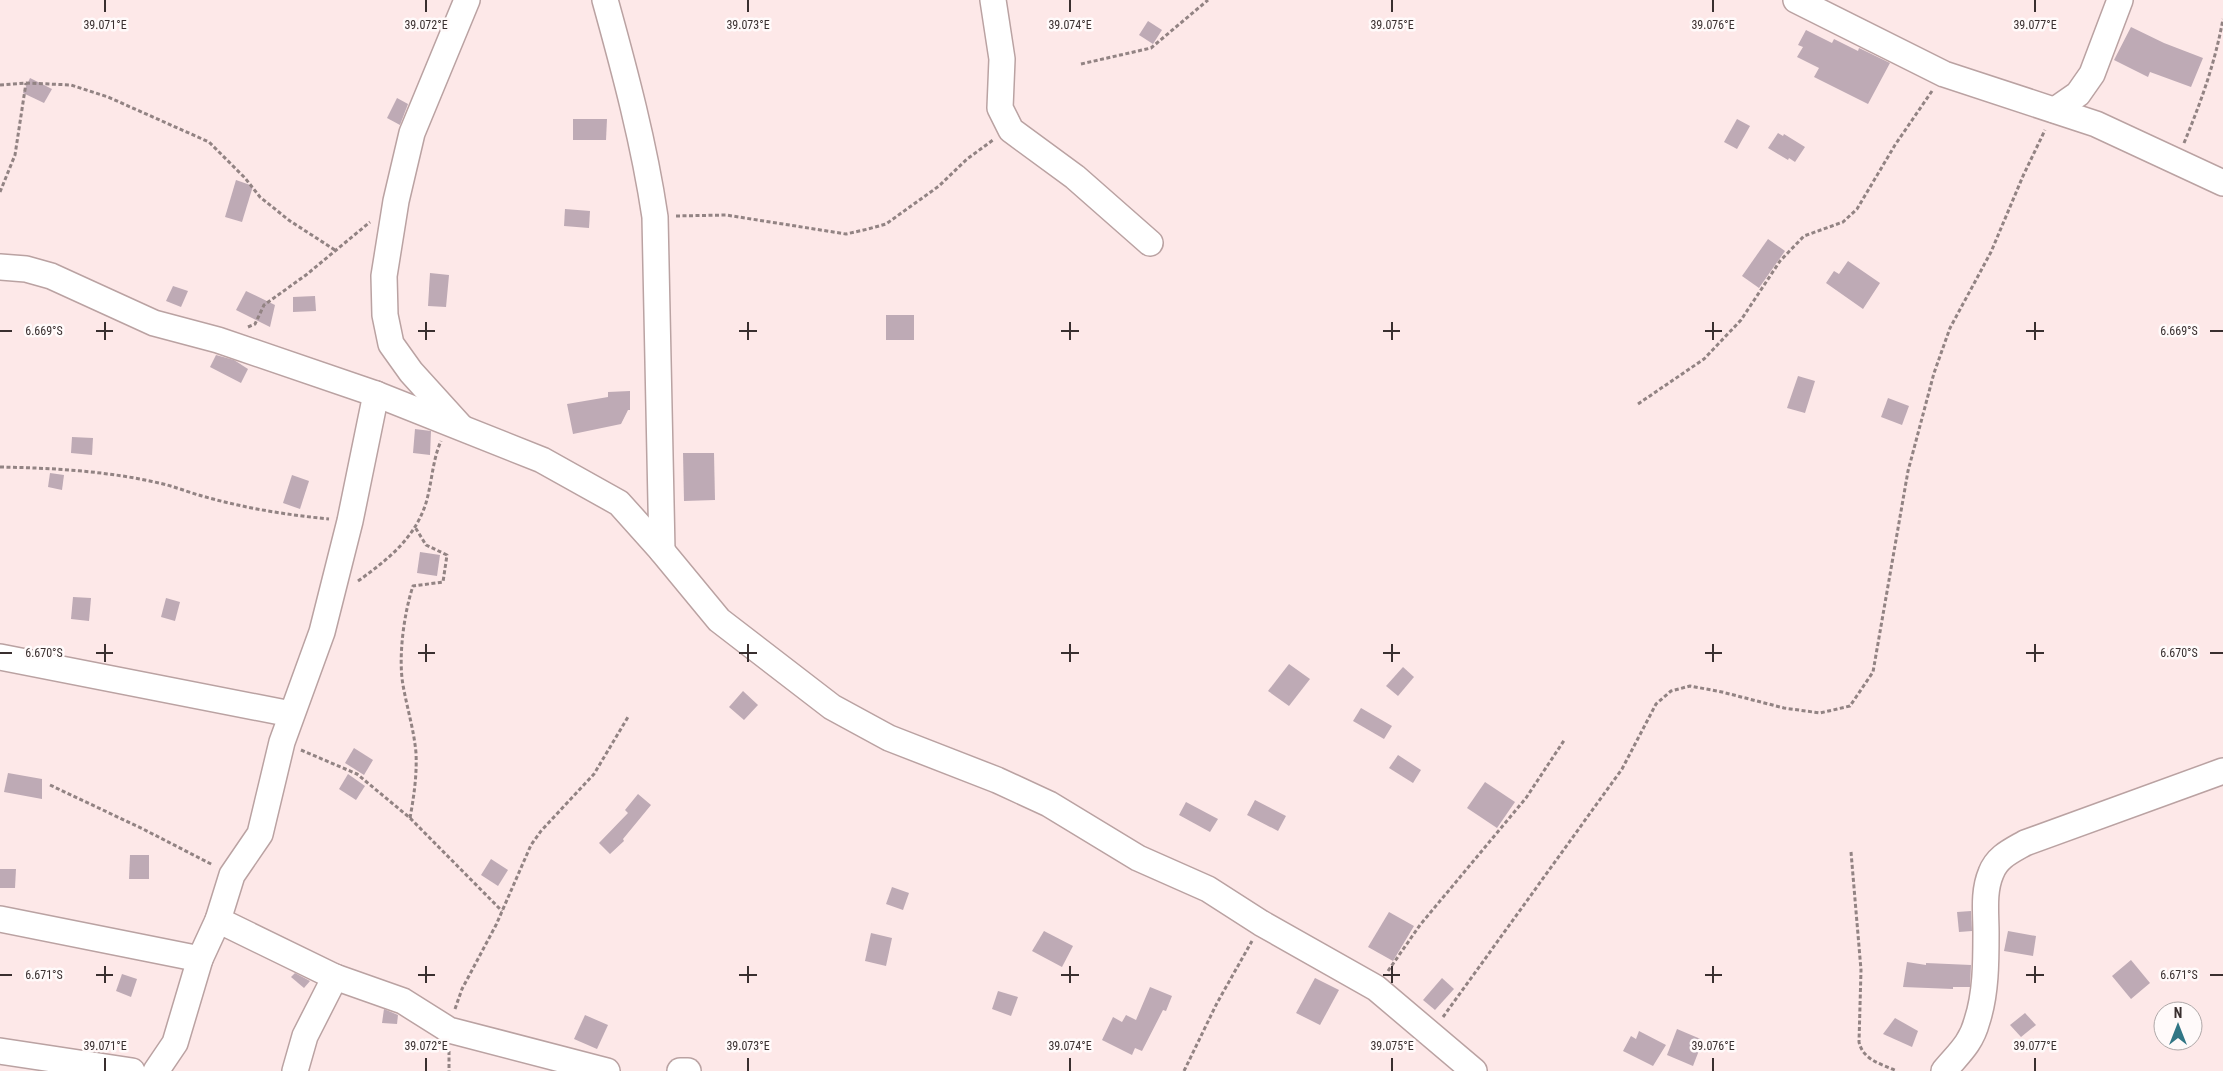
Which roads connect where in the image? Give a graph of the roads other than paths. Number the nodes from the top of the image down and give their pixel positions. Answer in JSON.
{"nodes":[{"id":1,"x":467,"y":0,"type":"edge"},
{"id":2,"x":605,"y":0,"type":"edge"},
{"id":3,"x":993,"y":0,"type":"edge"},
{"id":4,"x":1796,"y":0,"type":"edge"},
{"id":5,"x":2120,"y":0,"type":"edge"},
{"id":6,"x":2056,"y":110,"type":"junction"},
{"id":7,"x":2223,"y":183,"type":"edge"},
{"id":8,"x":1150,"y":243,"type":"dead end"},
{"id":9,"x":0,"y":268,"type":"edge"},
{"id":10,"x":376,"y":394,"type":"junction"},
{"id":11,"x":457,"y":428,"type":"junction"},
{"id":12,"x":662,"y":551,"type":"junction"},
{"id":13,"x":0,"y":657,"type":"edge"},
{"id":14,"x":291,"y":714,"type":"junction"},
{"id":15,"x":2223,"y":771,"type":"edge"},
{"id":16,"x":0,"y":919,"type":"edge"},
{"id":17,"x":218,"y":920,"type":"junction"},
{"id":18,"x":200,"y":960,"type":"junction"},
{"id":19,"x":335,"y":977,"type":"junction"},
{"id":20,"x":0,"y":1051,"type":"edge"},
{"id":21,"x":132,"y":1071,"type":"edge"},
{"id":22,"x":156,"y":1071,"type":"edge"},
{"id":23,"x":295,"y":1071,"type":"edge"},
{"id":24,"x":608,"y":1071,"type":"edge"},
{"id":25,"x":680,"y":1071,"type":"edge"},
{"id":26,"x":688,"y":1071,"type":"edge"},
{"id":27,"x":1474,"y":1071,"type":"edge"},
{"id":28,"x":1944,"y":1071,"type":"edge"}],
"edges":[{"from":1,"to":11,"type":"street"},
{"from":2,"to":12,"type":"street"},
{"from":3,"to":8,"type":"street"},
{"from":4,"to":6,"type":"street"},
{"from":5,"to":6,"type":"street"},
{"from":6,"to":7,"type":"street"},
{"from":9,"to":10,"type":"street"},
{"from":10,"to":11,"type":"street"},
{"from":10,"to":14,"type":"street"},
{"from":11,"to":12,"type":"street"},
{"from":12,"to":27,"type":"street"},
{"from":13,"to":14,"type":"street"},
{"from":14,"to":17,"type":"street"},
{"from":15,"to":28,"type":"street"},
{"from":16,"to":18,"type":"street"},
{"from":17,"to":18,"type":"street"},
{"from":17,"to":19,"type":"street"},
{"from":18,"to":22,"type":"street"},
{"from":19,"to":23,"type":"street"},
{"from":19,"to":24,"type":"street"},
{"from":20,"to":21,"type":"street"},
{"from":25,"to":26,"type":"street"}]}
